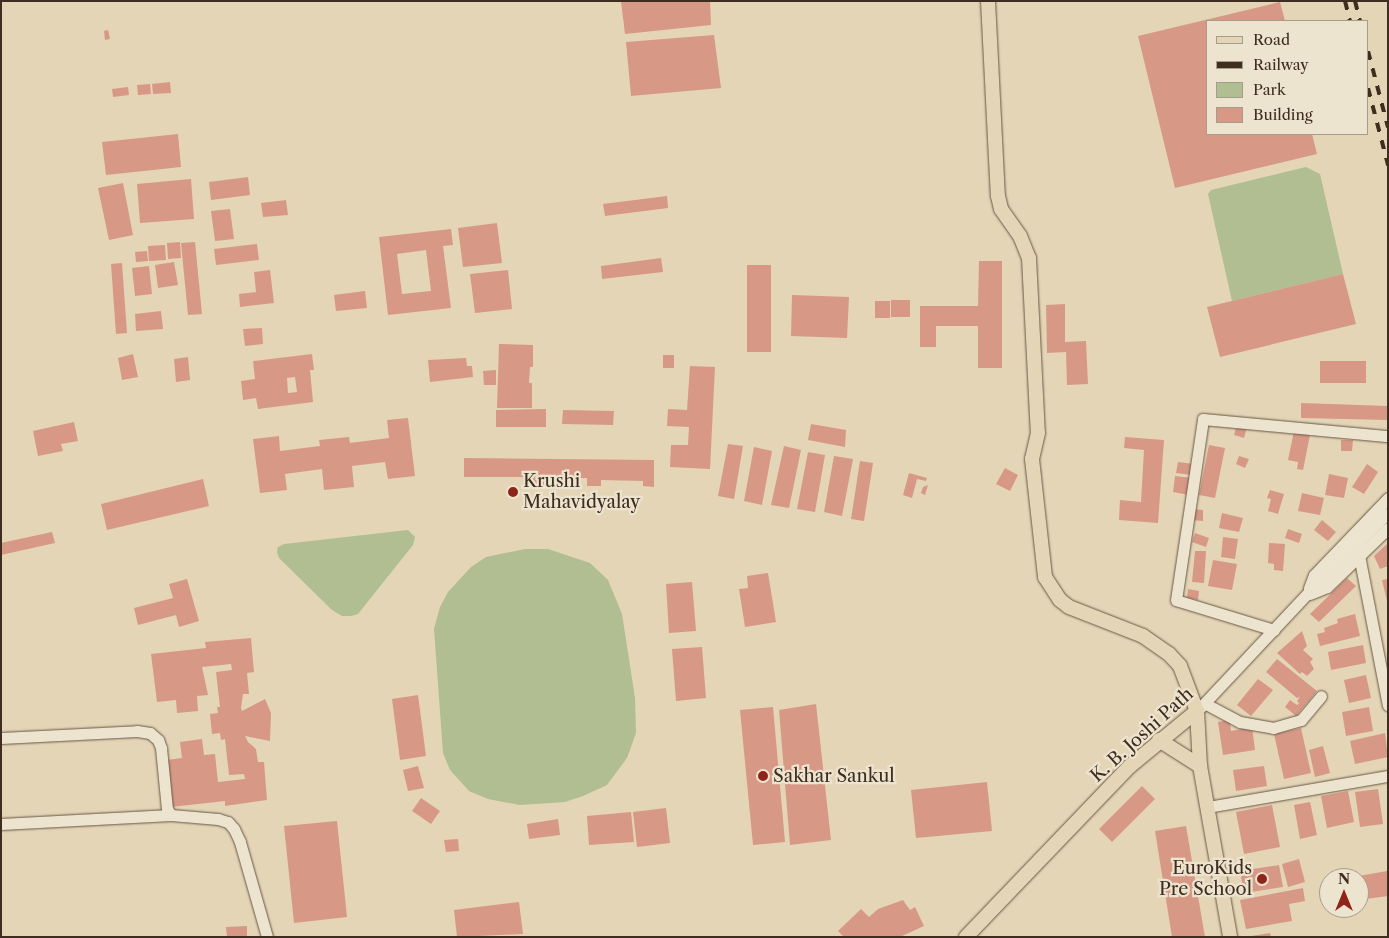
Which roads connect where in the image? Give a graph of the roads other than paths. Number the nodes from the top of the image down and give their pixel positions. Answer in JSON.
{"nodes":[{"id":1,"x":988,"y":1,"type":"edge"},
{"id":2,"x":1388,"y":436,"type":"edge"},
{"id":3,"x":1388,"y":498,"type":"edge"},
{"id":4,"x":1388,"y":513,"type":"edge"},
{"id":5,"x":1388,"y":528,"type":"edge"},
{"id":6,"x":1359,"y":555,"type":"junction"},
{"id":7,"x":1306,"y":595,"type":"junction"},
{"id":8,"x":1274,"y":630,"type":"junction"},
{"id":9,"x":1321,"y":696,"type":"dead end"},
{"id":10,"x":1388,"y":705,"type":"edge"},
{"id":11,"x":1201,"y":707,"type":"junction"},
{"id":12,"x":1,"y":738,"type":"edge"},
{"id":13,"x":1159,"y":740,"type":"junction"},
{"id":14,"x":1200,"y":766,"type":"junction"},
{"id":15,"x":1388,"y":776,"type":"edge"},
{"id":16,"x":1208,"y":807,"type":"junction"},
{"id":17,"x":171,"y":814,"type":"junction"},
{"id":18,"x":1,"y":824,"type":"edge"},
{"id":19,"x":267,"y":937,"type":"edge"},
{"id":20,"x":966,"y":937,"type":"edge"},
{"id":21,"x":1230,"y":937,"type":"edge"}],
"edges":[{"from":1,"to":11,"type":"main road"},
{"from":2,"to":8,"type":"street"},
{"from":3,"to":7,"type":"street"},
{"from":4,"to":7,"type":"street","name":"K. B. Joshi Path"},
{"from":5,"to":6,"type":"street"},
{"from":6,"to":7,"type":"street"},
{"from":6,"to":10,"type":"street"},
{"from":7,"to":8,"type":"street","name":"K. B. Joshi Path"},
{"from":8,"to":11,"type":"street","name":"K. B. Joshi Path"},
{"from":9,"to":11,"type":"street"},
{"from":11,"to":13,"type":"main road","name":"K. B. Joshi Path"},
{"from":11,"to":14,"type":"main road"},
{"from":12,"to":17,"type":"street"},
{"from":13,"to":14,"type":"main road"},
{"from":13,"to":20,"type":"main road","name":"K. B. Joshi Path"},
{"from":14,"to":16,"type":"main road"},
{"from":15,"to":16,"type":"street"},
{"from":16,"to":21,"type":"main road"},
{"from":17,"to":18,"type":"street"},
{"from":17,"to":19,"type":"street"}]}
